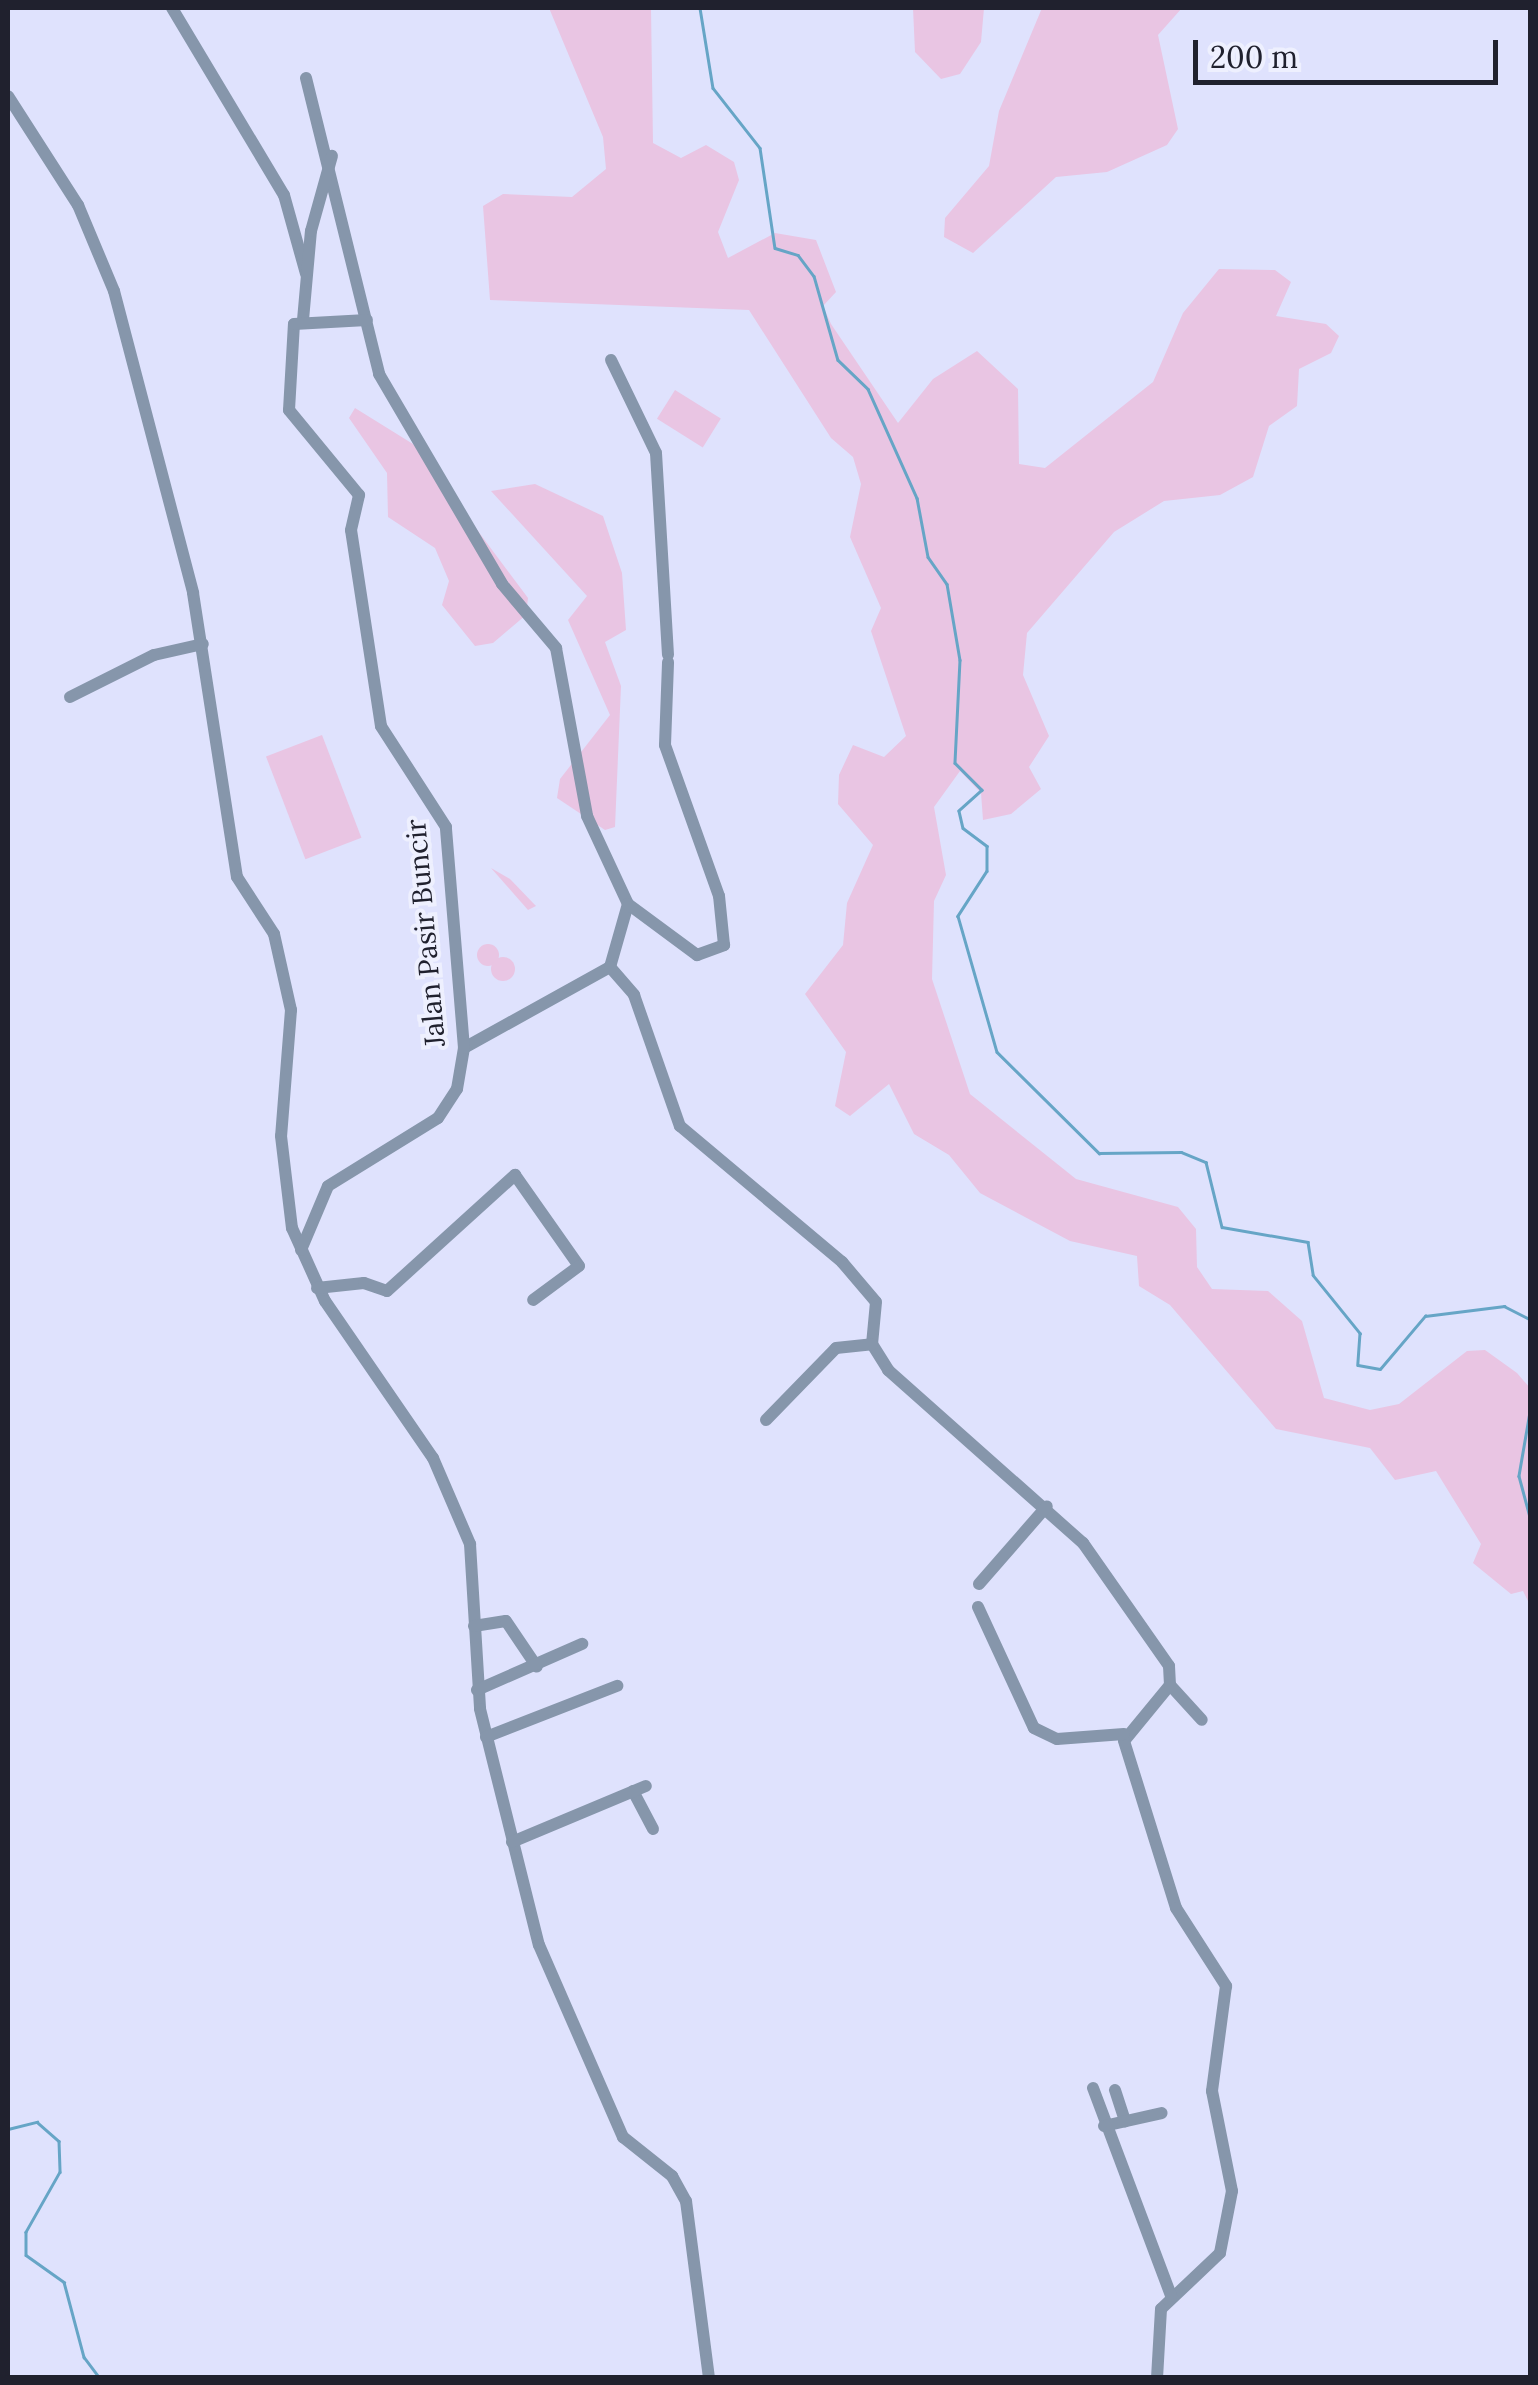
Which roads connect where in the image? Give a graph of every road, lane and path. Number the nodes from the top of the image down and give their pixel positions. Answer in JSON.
{"nodes":[{"id":1,"x":172,"y":8,"type":"edge"},
{"id":2,"x":306,"y":78,"type":"dead end"},
{"id":3,"x":8,"y":96,"type":"edge"},
{"id":4,"x":332,"y":155,"type":"junction"},
{"id":5,"x":306,"y":274,"type":"junction"},
{"id":6,"x":302,"y":320,"type":"junction"},
{"id":7,"x":367,"y":320,"type":"junction"},
{"id":8,"x":611,"y":360,"type":"dead end"},
{"id":9,"x":203,"y":644,"type":"junction"},
{"id":10,"x":70,"y":697,"type":"dead end"},
{"id":11,"x":628,"y":904,"type":"junction"},
{"id":12,"x":610,"y":967,"type":"junction"},
{"id":13,"x":464,"y":1048,"type":"junction"},
{"id":14,"x":300,"y":1252,"type":"junction"},
{"id":15,"x":317,"y":1288,"type":"junction"},
{"id":16,"x":532,"y":1300,"type":"dead end"},
{"id":17,"x":872,"y":1344,"type":"junction"},
{"id":18,"x":766,"y":1420,"type":"dead end"},
{"id":19,"x":1046,"y":1506,"type":"junction"},
{"id":20,"x":979,"y":1584,"type":"dead end"},
{"id":21,"x":978,"y":1607,"type":"dead end"},
{"id":22,"x":474,"y":1626,"type":"junction"},
{"id":23,"x":582,"y":1644,"type":"dead end"},
{"id":24,"x":537,"y":1667,"type":"junction"},
{"id":25,"x":1170,"y":1685,"type":"junction"},
{"id":26,"x":617,"y":1686,"type":"dead end"},
{"id":27,"x":478,"y":1690,"type":"junction"},
{"id":28,"x":1202,"y":1720,"type":"dead end"},
{"id":29,"x":1124,"y":1734,"type":"junction"},
{"id":30,"x":486,"y":1738,"type":"junction"},
{"id":31,"x":653,"y":1829,"type":"dead end"},
{"id":32,"x":512,"y":1842,"type":"junction"},
{"id":33,"x":1093,"y":2088,"type":"dead end"},
{"id":34,"x":1115,"y":2090,"type":"dead end"},
{"id":35,"x":1162,"y":2113,"type":"dead end"},
{"id":36,"x":1125,"y":2121,"type":"junction"},
{"id":37,"x":1104,"y":2126,"type":"junction"},
{"id":38,"x":1171,"y":2296,"type":"junction"},
{"id":39,"x":709,"y":2378,"type":"edge"},
{"id":40,"x":1157,"y":2378,"type":"edge"}],
"edges":[{"from":1,"to":5,"type":"street"},
{"from":2,"to":4,"type":"street"},
{"from":3,"to":9,"type":"street"},
{"from":4,"to":5,"type":"street"},
{"from":4,"to":7,"type":"street"},
{"from":5,"to":6,"type":"street"},
{"from":6,"to":7,"type":"street"},
{"from":6,"to":13,"type":"street","name":"Jalan Pasir Buncir"},
{"from":7,"to":11,"type":"street"},
{"from":8,"to":11,"type":"street"},
{"from":9,"to":10,"type":"street"},
{"from":9,"to":14,"type":"street"},
{"from":11,"to":12,"type":"street"},
{"from":12,"to":13,"type":"street"},
{"from":12,"to":17,"type":"street"},
{"from":13,"to":14,"type":"street","name":"Jalan Pasir Buncir"},
{"from":14,"to":15,"type":"street"},
{"from":15,"to":16,"type":"street"},
{"from":15,"to":22,"type":"street"},
{"from":17,"to":18,"type":"street"},
{"from":17,"to":19,"type":"street"},
{"from":19,"to":20,"type":"street"},
{"from":19,"to":25,"type":"street"},
{"from":21,"to":29,"type":"street"},
{"from":22,"to":24,"type":"street"},
{"from":22,"to":27,"type":"street"},
{"from":23,"to":24,"type":"street"},
{"from":24,"to":27,"type":"street"},
{"from":25,"to":28,"type":"street"},
{"from":25,"to":29,"type":"street"},
{"from":26,"to":30,"type":"street"},
{"from":27,"to":30,"type":"street"},
{"from":29,"to":38,"type":"street"},
{"from":30,"to":32,"type":"street"},
{"from":31,"to":32,"type":"street"},
{"from":32,"to":39,"type":"street"},
{"from":33,"to":37,"type":"street"},
{"from":34,"to":36,"type":"street"},
{"from":35,"to":36,"type":"street"},
{"from":36,"to":37,"type":"street"},
{"from":37,"to":38,"type":"street"},
{"from":38,"to":40,"type":"street"}]}
